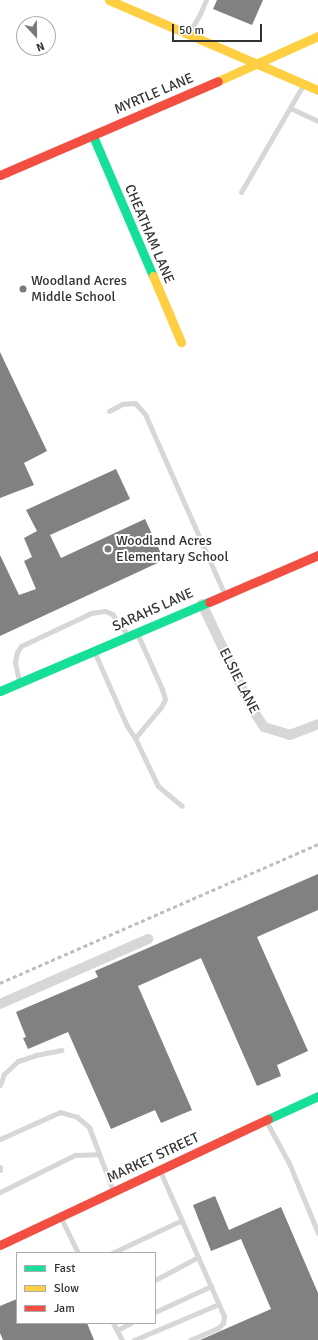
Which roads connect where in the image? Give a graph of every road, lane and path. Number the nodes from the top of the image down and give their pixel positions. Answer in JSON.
{"nodes":[{"id":1,"x":109,"y":0,"type":"edge"},
{"id":2,"x":206,"y":0,"type":"edge"},
{"id":3,"x":188,"y":34,"type":"junction"},
{"id":4,"x":318,"y":36,"type":"edge"},
{"id":5,"x":257,"y":63,"type":"junction"},
{"id":6,"x":304,"y":84,"type":"junction"},
{"id":7,"x":318,"y":90,"type":"edge"},
{"id":8,"x":290,"y":108,"type":"junction"},
{"id":9,"x":318,"y":121,"type":"edge"},
{"id":10,"x":93,"y":136,"type":"junction"},
{"id":11,"x":0,"y":175,"type":"edge"},
{"id":12,"x":241,"y":192,"type":"dead end"},
{"id":13,"x":181,"y":342,"type":"dead end"},
{"id":14,"x":109,"y":411,"type":"dead end"},
{"id":15,"x":318,"y":555,"type":"edge"},
{"id":16,"x":224,"y":594,"type":"junction"},
{"id":17,"x":202,"y":604,"type":"junction"},
{"id":18,"x":133,"y":634,"type":"junction"},
{"id":19,"x":94,"y":650,"type":"junction"},
{"id":20,"x":20,"y":682,"type":"junction"},
{"id":21,"x":0,"y":691,"type":"edge"},
{"id":22,"x":318,"y":724,"type":"edge"},
{"id":23,"x":135,"y":738,"type":"junction"},
{"id":24,"x":182,"y":806,"type":"dead end"},
{"id":25,"x":148,"y":939,"type":"dead end"},
{"id":26,"x":0,"y":1004,"type":"edge"},
{"id":27,"x":62,"y":1050,"type":"dead end"},
{"id":28,"x":0,"y":1085,"type":"edge"},
{"id":29,"x":318,"y":1096,"type":"edge"},
{"id":30,"x":266,"y":1120,"type":"junction"},
{"id":31,"x":0,"y":1139,"type":"edge"},
{"id":32,"x":98,"y":1154,"type":"junction"},
{"id":33,"x":160,"y":1170,"type":"junction"},
{"id":34,"x":0,"y":1192,"type":"edge"},
{"id":35,"x":113,"y":1192,"type":"junction"},
{"id":36,"x":61,"y":1217,"type":"junction"},
{"id":37,"x":182,"y":1220,"type":"junction"},
{"id":38,"x":318,"y":1233,"type":"edge"},
{"id":39,"x":0,"y":1244,"type":"edge"},
{"id":40,"x":78,"y":1252,"type":"edge"},
{"id":41,"x":114,"y":1252,"type":"edge"},
{"id":42,"x":198,"y":1257,"type":"junction"},
{"id":43,"x":156,"y":1279,"type":"edge"},
{"id":44,"x":211,"y":1286,"type":"junction"},
{"id":45,"x":219,"y":1304,"type":"junction"},
{"id":46,"x":156,"y":1312,"type":"edge"},
{"id":47,"x":113,"y":1324,"type":"edge"},
{"id":48,"x":129,"y":1324,"type":"edge"},
{"id":49,"x":116,"y":1330,"type":"junction"},
{"id":50,"x":122,"y":1340,"type":"edge"},
{"id":51,"x":134,"y":1340,"type":"edge"},
{"id":52,"x":190,"y":1340,"type":"edge"}],
"edges":[{"from":1,"to":3,"type":"street"},
{"from":2,"to":3,"type":"lane"},
{"from":3,"to":5,"type":"street"},
{"from":4,"to":5,"type":"street","name":"MYRTLE LANE"},
{"from":5,"to":6,"type":"street"},
{"from":5,"to":10,"type":"street","name":"MYRTLE LANE"},
{"from":6,"to":7,"type":"street"},
{"from":6,"to":8,"type":"lane"},
{"from":8,"to":9,"type":"lane"},
{"from":8,"to":12,"type":"lane"},
{"from":10,"to":11,"type":"street","name":"MYRTLE LANE"},
{"from":10,"to":13,"type":"street","name":"CHEATHAM LANE"},
{"from":14,"to":16,"type":"lane"},
{"from":15,"to":16,"type":"street","name":"SARAHS LANE"},
{"from":16,"to":17,"type":"street","name":"SARAHS LANE"},
{"from":17,"to":18,"type":"street","name":"SARAHS LANE"},
{"from":17,"to":22,"type":"street","name":"ELSIE LANE"},
{"from":18,"to":19,"type":"street","name":"SARAHS LANE"},
{"from":18,"to":20,"type":"lane"},
{"from":18,"to":23,"type":"lane"},
{"from":19,"to":20,"type":"street","name":"SARAHS LANE"},
{"from":19,"to":23,"type":"lane"},
{"from":20,"to":21,"type":"street","name":"SARAHS LANE"},
{"from":23,"to":24,"type":"lane"},
{"from":25,"to":26,"type":"street"},
{"from":27,"to":28,"type":"lane"},
{"from":29,"to":30,"type":"street","name":"MARKET STREET"},
{"from":30,"to":33,"type":"street","name":"MARKET STREET"},
{"from":30,"to":38,"type":"lane"},
{"from":31,"to":32,"type":"lane"},
{"from":32,"to":34,"type":"lane"},
{"from":32,"to":35,"type":"lane"},
{"from":33,"to":35,"type":"street","name":"MARKET STREET"},
{"from":33,"to":37,"type":"lane"},
{"from":35,"to":36,"type":"street","name":"MARKET STREET"},
{"from":36,"to":39,"type":"street","name":"MARKET STREET"},
{"from":36,"to":40,"type":"lane"},
{"from":37,"to":41,"type":"lane"},
{"from":37,"to":42,"type":"lane"},
{"from":42,"to":43,"type":"lane"},
{"from":42,"to":44,"type":"lane"},
{"from":44,"to":45,"type":"lane"},
{"from":44,"to":46,"type":"lane"},
{"from":45,"to":51,"type":"lane"},
{"from":45,"to":52,"type":"lane"},
{"from":47,"to":49,"type":"lane"},
{"from":48,"to":49,"type":"lane"},
{"from":49,"to":50,"type":"lane"}]}
